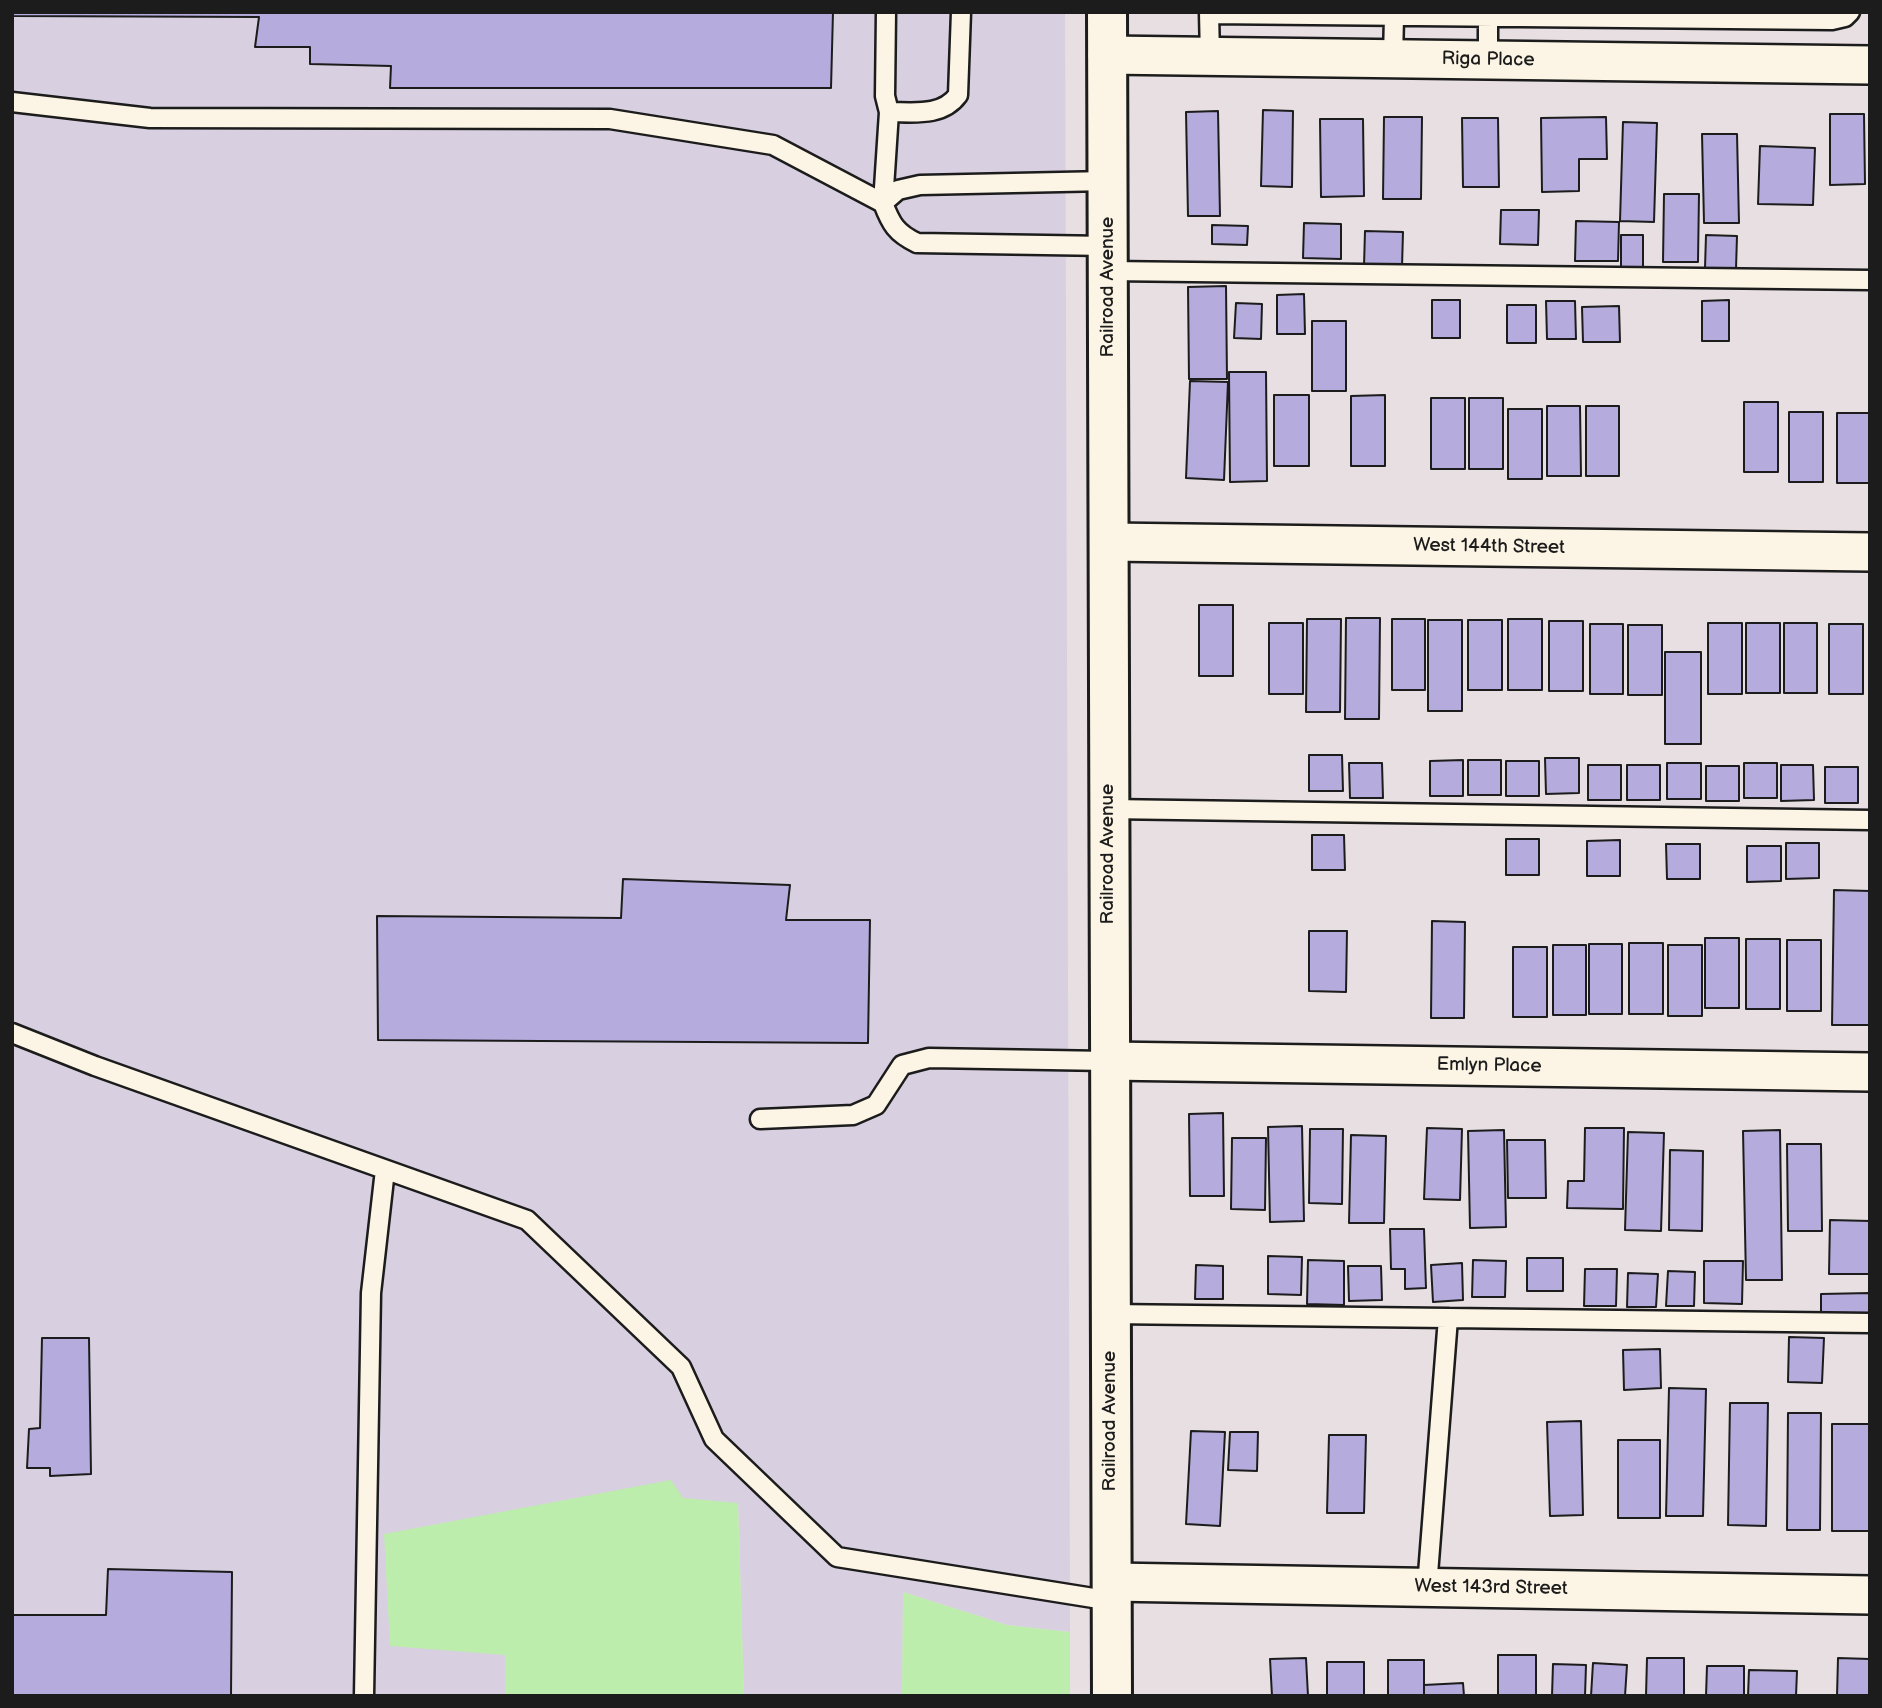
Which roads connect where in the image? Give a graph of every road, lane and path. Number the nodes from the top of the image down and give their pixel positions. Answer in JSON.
{"nodes":[{"id":1,"x":886,"y":12,"type":"edge"},
{"id":2,"x":961,"y":12,"type":"edge"},
{"id":3,"x":1107,"y":12,"type":"edge"},
{"id":4,"x":1850,"y":12,"type":"edge"},
{"id":5,"x":1209,"y":13,"type":"edge"},
{"id":6,"x":1479,"y":15,"type":"edge"},
{"id":7,"x":1394,"y":16,"type":"junction"},
{"id":8,"x":1107,"y":55,"type":"junction"},
{"id":9,"x":1210,"y":57,"type":"junction"},
{"id":10,"x":1393,"y":59,"type":"junction"},
{"id":11,"x":1488,"y":60,"type":"junction"},
{"id":12,"x":1870,"y":65,"type":"edge"},
{"id":13,"x":12,"y":102,"type":"edge"},
{"id":14,"x":888,"y":113,"type":"junction"},
{"id":15,"x":1107,"y":181,"type":"junction"},
{"id":16,"x":883,"y":203,"type":"junction"},
{"id":17,"x":1108,"y":259,"type":"junction"},
{"id":18,"x":1870,"y":279,"type":"edge"},
{"id":19,"x":1109,"y":542,"type":"junction"},
{"id":20,"x":1870,"y":552,"type":"edge"},
{"id":21,"x":1108,"y":809,"type":"junction"},
{"id":22,"x":1870,"y":820,"type":"edge"},
{"id":23,"x":12,"y":1033,"type":"edge"},
{"id":24,"x":1108,"y":1061,"type":"junction"},
{"id":25,"x":1870,"y":1072,"type":"edge"},
{"id":26,"x":760,"y":1119,"type":"dead end"},
{"id":27,"x":386,"y":1170,"type":"junction"},
{"id":28,"x":1110,"y":1314,"type":"junction"},
{"id":29,"x":1448,"y":1318,"type":"junction"},
{"id":30,"x":1870,"y":1323,"type":"edge"},
{"id":31,"x":1427,"y":1587,"type":"junction"},
{"id":32,"x":1112,"y":1592,"type":"junction"},
{"id":33,"x":1870,"y":1595,"type":"edge"},
{"id":34,"x":364,"y":1696,"type":"edge"},
{"id":35,"x":1112,"y":1696,"type":"edge"}],
"edges":[{"from":1,"to":14,"type":"lane"},
{"from":2,"to":14,"type":"lane"},
{"from":3,"to":8,"type":"street","name":"Railroad Avenue"},
{"from":4,"to":6,"type":"lane"},
{"from":5,"to":7,"type":"lane"},
{"from":5,"to":9,"type":"lane"},
{"from":6,"to":7,"type":"lane"},
{"from":6,"to":11,"type":"lane"},
{"from":7,"to":10,"type":"lane"},
{"from":8,"to":9,"type":"street","name":"Riga Place"},
{"from":8,"to":15,"type":"street","name":"Railroad Avenue"},
{"from":9,"to":10,"type":"street","name":"Riga Place"},
{"from":10,"to":11,"type":"street","name":"Riga Place"},
{"from":11,"to":12,"type":"street","name":"Riga Place"},
{"from":13,"to":16,"type":"lane"},
{"from":14,"to":16,"type":"lane"},
{"from":15,"to":16,"type":"lane"},
{"from":15,"to":17,"type":"street","name":"Railroad Avenue"},
{"from":16,"to":17,"type":"lane"},
{"from":17,"to":18,"type":"lane"},
{"from":17,"to":19,"type":"street","name":"Railroad Avenue"},
{"from":19,"to":20,"type":"street","name":"West 144th Street"},
{"from":19,"to":21,"type":"street","name":"Railroad Avenue"},
{"from":21,"to":22,"type":"lane"},
{"from":21,"to":24,"type":"street","name":"Railroad Avenue"},
{"from":23,"to":27,"type":"lane"},
{"from":24,"to":25,"type":"street","name":"Emlyn Place"},
{"from":24,"to":26,"type":"lane"},
{"from":24,"to":28,"type":"street","name":"Railroad Avenue"},
{"from":27,"to":32,"type":"lane"},
{"from":27,"to":34,"type":"lane"},
{"from":28,"to":29,"type":"lane"},
{"from":28,"to":32,"type":"street","name":"Railroad Avenue"},
{"from":29,"to":30,"type":"lane"},
{"from":29,"to":31,"type":"lane"},
{"from":31,"to":32,"type":"street","name":"West 143rd Street"},
{"from":31,"to":33,"type":"street","name":"West 143rd Street"},
{"from":32,"to":35,"type":"street","name":"Railroad Avenue"}]}
